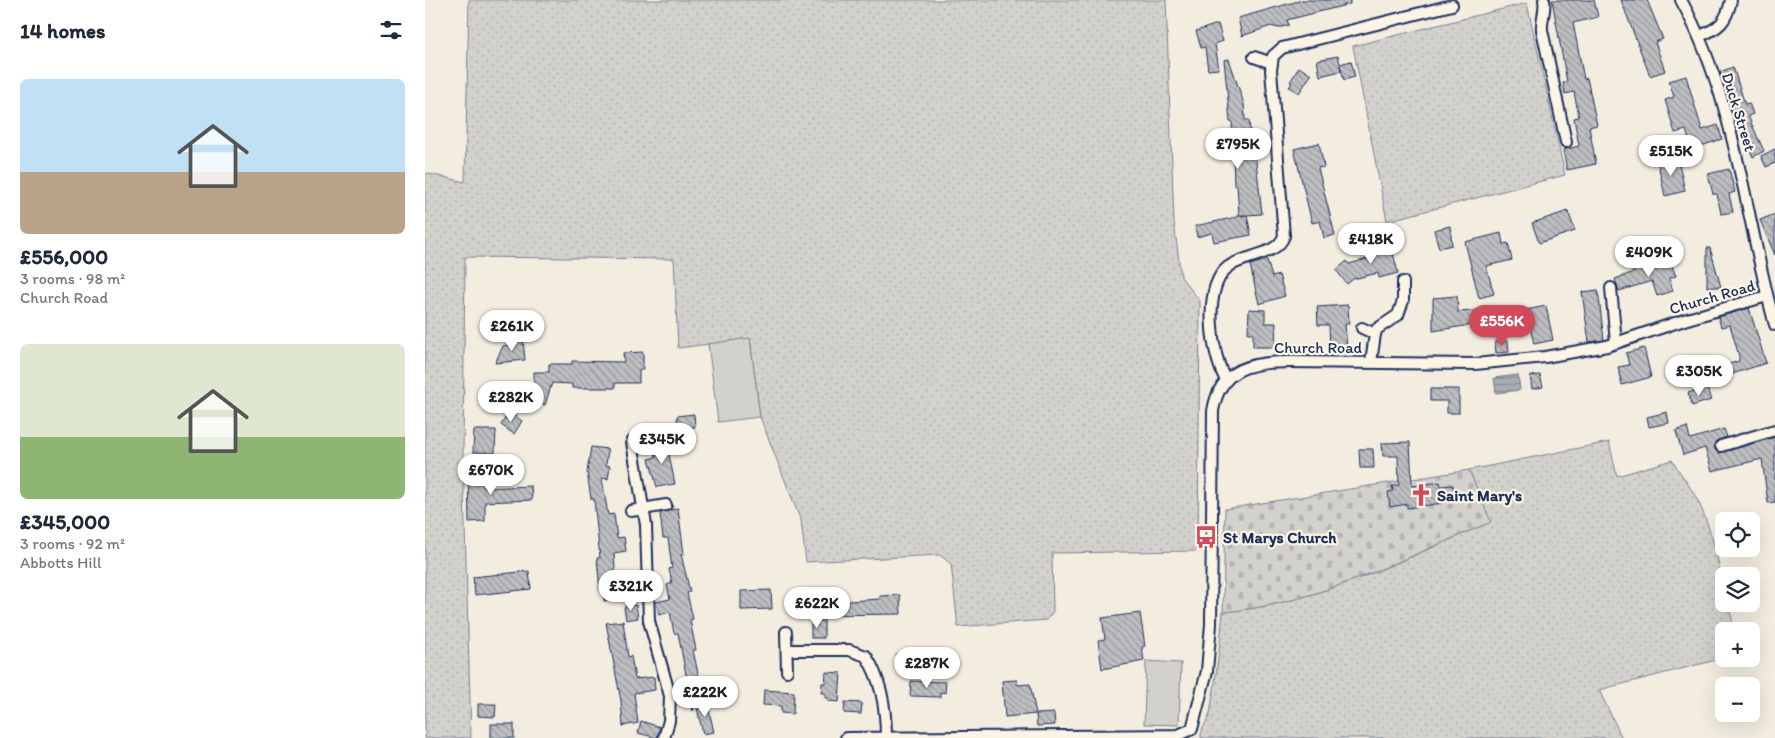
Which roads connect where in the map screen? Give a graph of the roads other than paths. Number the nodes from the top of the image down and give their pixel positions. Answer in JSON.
{"nodes":[{"id":1,"x":1544,"y":0,"type":"edge"},
{"id":2,"x":1681,"y":0,"type":"edge"},
{"id":3,"x":1731,"y":0,"type":"edge"},
{"id":4,"x":1447,"y":4,"type":"edge"},
{"id":5,"x":1699,"y":36,"type":"junction"},
{"id":6,"x":1254,"y":58,"type":"dead end"},
{"id":7,"x":1272,"y":63,"type":"junction"},
{"id":8,"x":1566,"y":142,"type":"dead end"},
{"id":9,"x":1403,"y":282,"type":"dead end"},
{"id":10,"x":1611,"y":288,"type":"dead end"},
{"id":11,"x":1767,"y":296,"type":"junction"},
{"id":12,"x":1775,"y":325,"type":"edge"},
{"id":13,"x":1362,"y":328,"type":"dead end"},
{"id":14,"x":1375,"y":334,"type":"junction"},
{"id":15,"x":1617,"y":343,"type":"junction"},
{"id":16,"x":1371,"y":362,"type":"junction"},
{"id":17,"x":1225,"y":380,"type":"junction"},
{"id":18,"x":1775,"y":430,"type":"edge"},
{"id":19,"x":632,"y":442,"type":"dead end"},
{"id":20,"x":1721,"y":446,"type":"dead end"},
{"id":21,"x":666,"y":506,"type":"dead end"},
{"id":22,"x":644,"y":509,"type":"junction"},
{"id":23,"x":631,"y":511,"type":"dead end"},
{"id":24,"x":786,"y":632,"type":"dead end"},
{"id":25,"x":787,"y":650,"type":"junction"},
{"id":26,"x":787,"y":671,"type":"dead end"},
{"id":27,"x":1188,"y":735,"type":"edge"},
{"id":28,"x":886,"y":737,"type":"junction"},
{"id":29,"x":663,"y":738,"type":"edge"},
{"id":30,"x":846,"y":738,"type":"edge"}],
"edges":[{"from":1,"to":8,"type":"street"},
{"from":2,"to":5,"type":"street","name":"Duck Street"},
{"from":3,"to":5,"type":"street"},
{"from":4,"to":7,"type":"street"},
{"from":5,"to":11,"type":"street","name":"Duck Street"},
{"from":6,"to":7,"type":"street"},
{"from":7,"to":17,"type":"street"},
{"from":9,"to":14,"type":"street"},
{"from":10,"to":15,"type":"street"},
{"from":11,"to":12,"type":"street","name":"Duck Street"},
{"from":11,"to":15,"type":"street","name":"Church Road"},
{"from":13,"to":14,"type":"street"},
{"from":14,"to":16,"type":"street"},
{"from":15,"to":16,"type":"street","name":"Church Road"},
{"from":16,"to":17,"type":"street","name":"Church Road"},
{"from":17,"to":27,"type":"street"},
{"from":18,"to":20,"type":"street"},
{"from":19,"to":22,"type":"street"},
{"from":21,"to":22,"type":"street"},
{"from":22,"to":23,"type":"street"},
{"from":22,"to":29,"type":"street"},
{"from":24,"to":25,"type":"street"},
{"from":25,"to":26,"type":"street"},
{"from":25,"to":28,"type":"street"},
{"from":27,"to":28,"type":"street"},
{"from":28,"to":30,"type":"street"}]}
